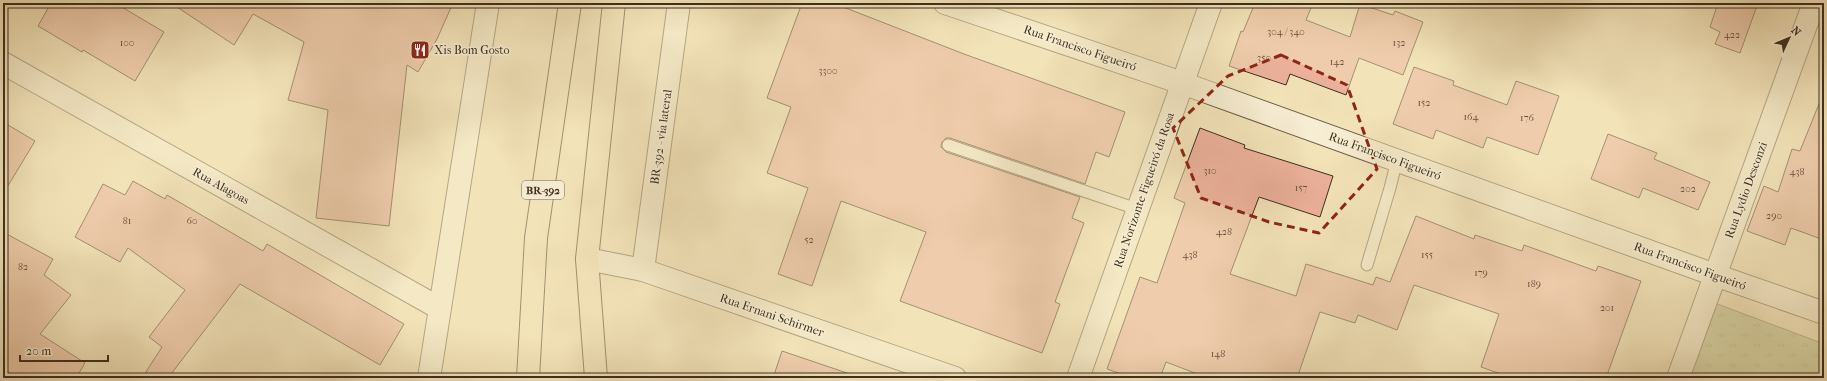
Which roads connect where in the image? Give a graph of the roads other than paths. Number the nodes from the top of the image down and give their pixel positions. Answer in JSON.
{"nodes":[{"id":1,"x":488,"y":3,"type":"edge"},
{"id":2,"x":570,"y":3,"type":"edge"},
{"id":3,"x":614,"y":3,"type":"edge"},
{"id":4,"x":679,"y":3,"type":"edge"},
{"id":5,"x":945,"y":3,"type":"edge"},
{"id":6,"x":1210,"y":3,"type":"edge"},
{"id":7,"x":1814,"y":3,"type":"edge"},
{"id":8,"x":3,"y":63,"type":"edge"},
{"id":9,"x":1182,"y":83,"type":"junction"},
{"id":10,"x":948,"y":145,"type":"dead end"},
{"id":11,"x":1396,"y":160,"type":"junction"},
{"id":12,"x":1137,"y":209,"type":"junction"},
{"id":13,"x":587,"y":258,"type":"junction"},
{"id":14,"x":1367,"y":265,"type":"dead end"},
{"id":15,"x":644,"y":270,"type":"junction"},
{"id":16,"x":1715,"y":275,"type":"junction"},
{"id":17,"x":439,"y":308,"type":"junction"},
{"id":18,"x":1824,"y":313,"type":"edge"},
{"id":19,"x":428,"y":378,"type":"edge"},
{"id":20,"x":528,"y":378,"type":"edge"},
{"id":21,"x":596,"y":378,"type":"edge"},
{"id":22,"x":955,"y":378,"type":"edge"},
{"id":23,"x":1078,"y":378,"type":"edge"},
{"id":24,"x":1678,"y":378,"type":"edge"}],
"edges":[{"from":1,"to":17,"type":"street"},
{"from":2,"to":20,"type":"highway","number":"BR-392"},
{"from":3,"to":13,"type":"highway"},
{"from":4,"to":15,"type":"street","name":"BR-392 - via lateral"},
{"from":5,"to":9,"type":"street","name":"Rua Francisco Figueiró"},
{"from":6,"to":9,"type":"street","name":"Rua Norizonte Figueiró da Rosa"},
{"from":7,"to":16,"type":"street","name":"Rua Lydio Desconzi"},
{"from":8,"to":17,"type":"street","name":"Rua Alagoas"},
{"from":9,"to":11,"type":"street","name":"Rua Francisco Figueiró"},
{"from":9,"to":12,"type":"street","name":"Rua Norizonte Figueiró da Rosa"},
{"from":10,"to":12,"type":"lane"},
{"from":11,"to":14,"type":"lane"},
{"from":11,"to":16,"type":"street","name":"Rua Francisco Figueiró"},
{"from":12,"to":23,"type":"street","name":"Rua Norizonte Figueiró da Rosa"},
{"from":13,"to":15,"type":"street","name":"Rua Ernani Schirmer"},
{"from":13,"to":21,"type":"highway"},
{"from":15,"to":22,"type":"street","name":"Rua Ernani Schirmer"},
{"from":16,"to":18,"type":"street","name":"Rua Francisco Figueiró"},
{"from":16,"to":24,"type":"street","name":"Rua Lydio Desconzi"},
{"from":17,"to":19,"type":"street"}]}
